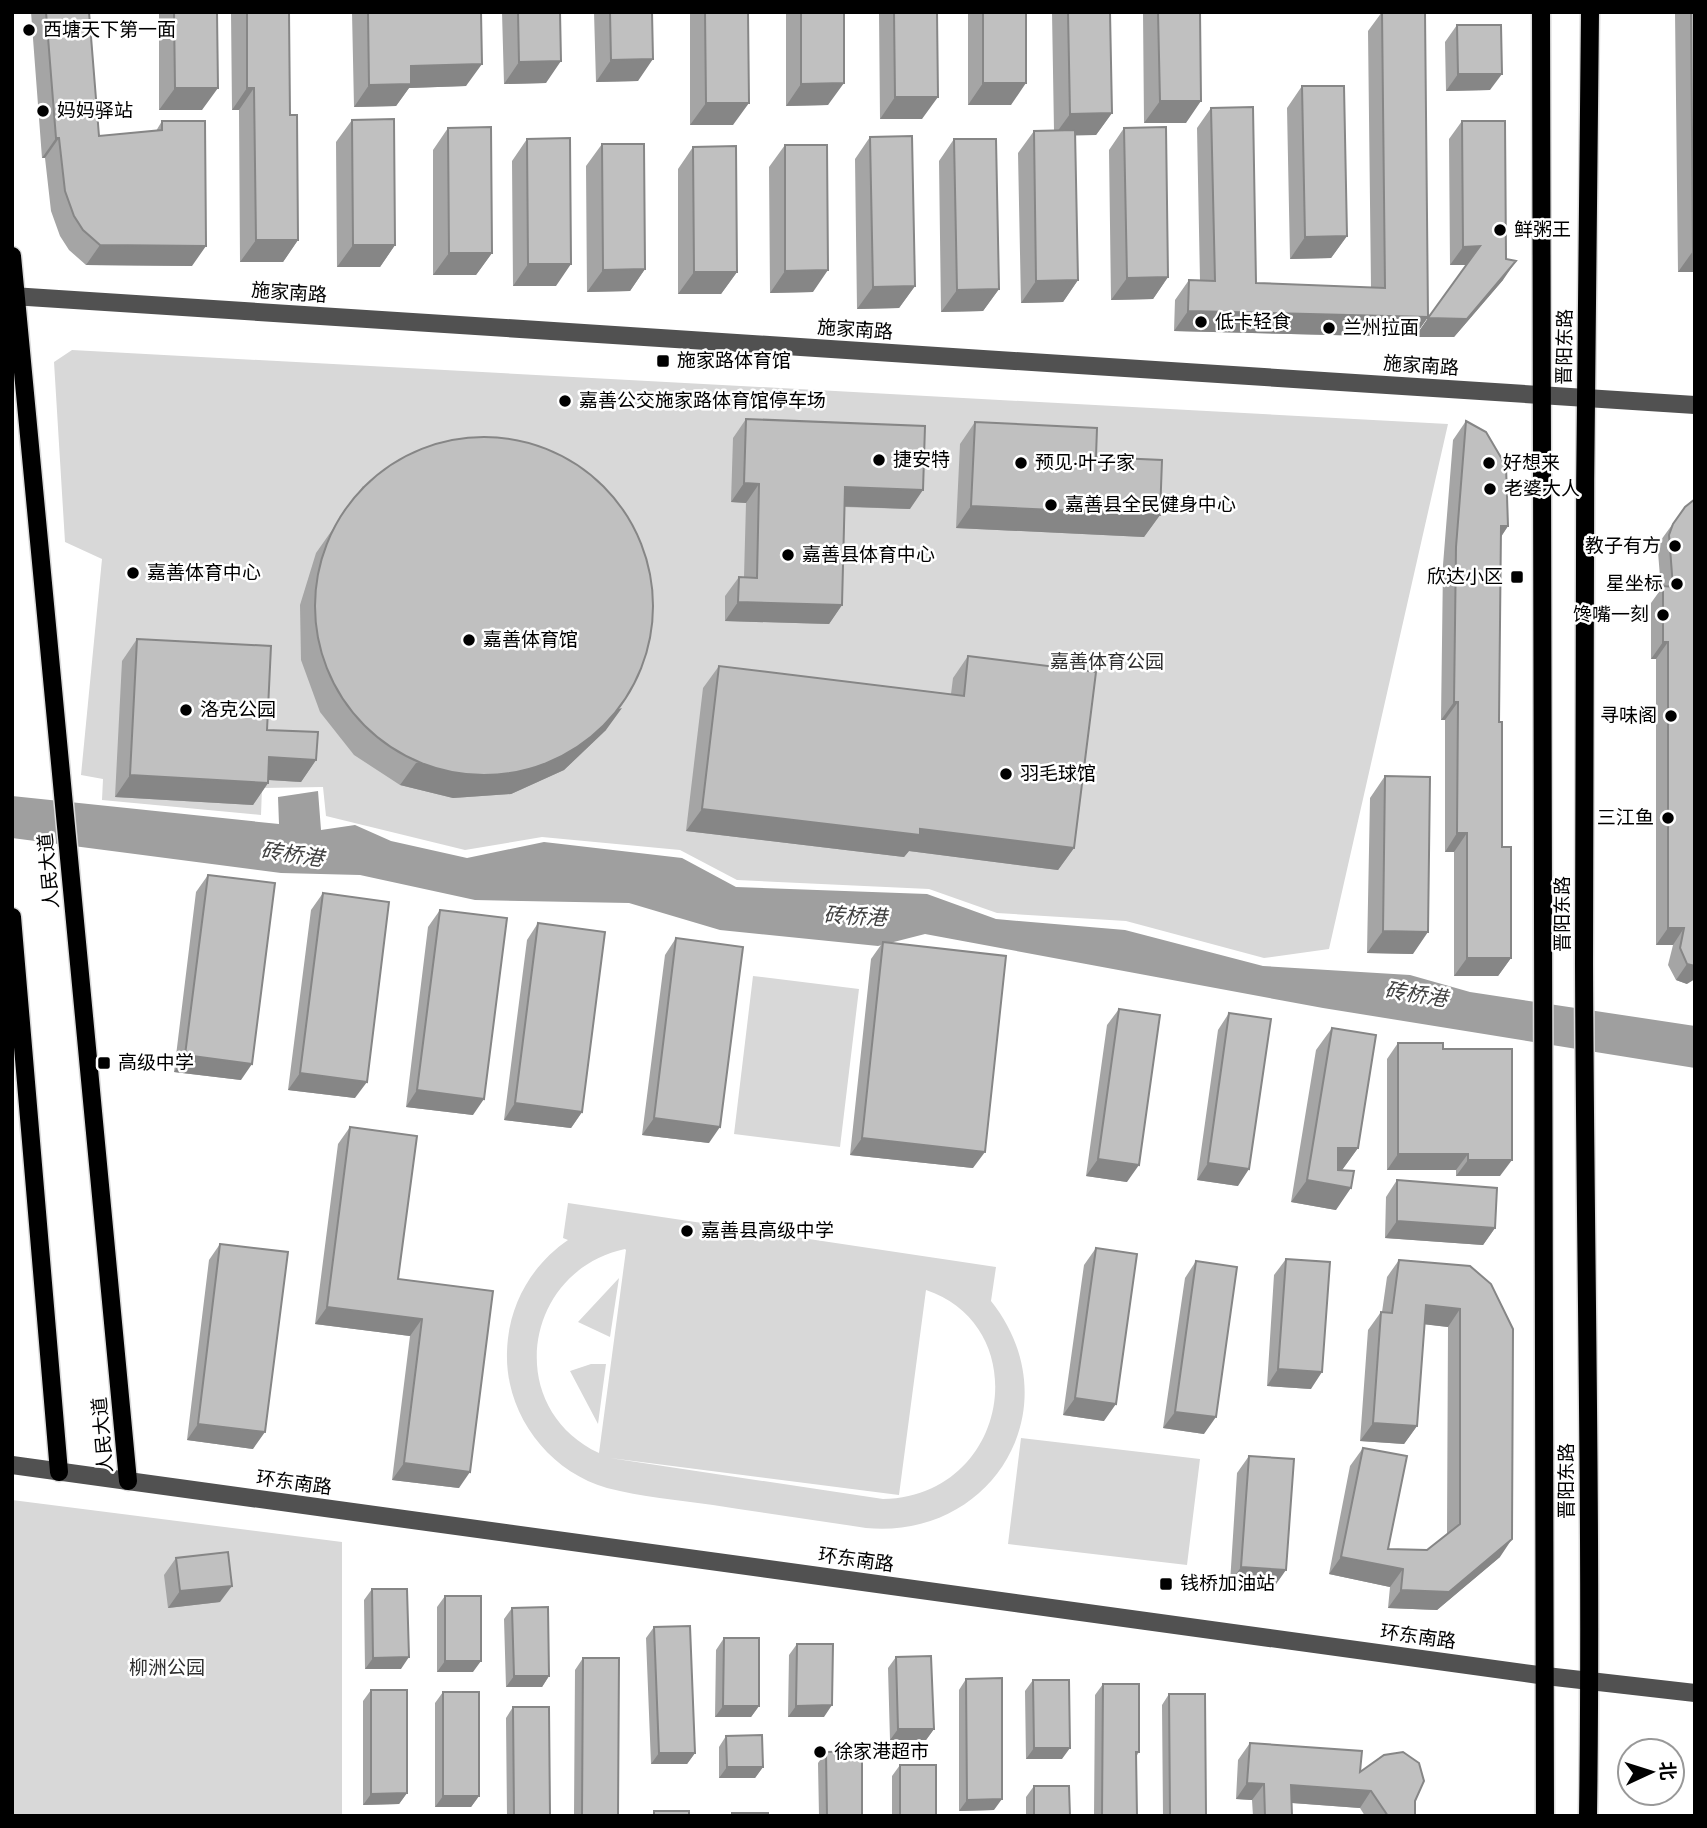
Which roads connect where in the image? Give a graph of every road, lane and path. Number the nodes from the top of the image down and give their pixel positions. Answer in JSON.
{"nodes":[{"id":1,"x":1541,"y":12,"type":"edge"},
{"id":2,"x":1590,"y":12,"type":"edge"},
{"id":3,"x":12,"y":256,"type":"edge"},
{"id":4,"x":14,"y":296,"type":"edge"},
{"id":5,"x":1542,"y":395,"type":"junction"},
{"id":6,"x":1585,"y":400,"type":"junction"},
{"id":7,"x":1695,"y":405,"type":"edge"},
{"id":8,"x":12,"y":917,"type":"edge"},
{"id":9,"x":12,"y":1465,"type":"edge"},
{"id":10,"x":60,"y":1472,"type":"junction"},
{"id":11,"x":128,"y":1481,"type":"junction"},
{"id":12,"x":1546,"y":1676,"type":"junction"},
{"id":13,"x":1590,"y":1681,"type":"junction"},
{"id":14,"x":1695,"y":1693,"type":"edge"},
{"id":15,"x":1545,"y":1816,"type":"edge"},
{"id":16,"x":1588,"y":1816,"type":"edge"}],
"edges":[{"from":1,"to":5,"type":"main road","name":"晋阳东路"},
{"from":2,"to":6,"type":"main road","name":"晋阳东路"},
{"from":3,"to":4,"type":"main road","name":"人民大道"},
{"from":4,"to":5,"type":"street","name":"施家南路"},
{"from":4,"to":11,"type":"main road","name":"人民大道"},
{"from":5,"to":6,"type":"street","name":"施家南路"},
{"from":5,"to":12,"type":"main road","name":"晋阳东路"},
{"from":6,"to":7,"type":"street","name":"施家南路"},
{"from":6,"to":13,"type":"main road","name":"晋阳东路"},
{"from":8,"to":10,"type":"main road"},
{"from":9,"to":10,"type":"street","name":"环东南路"},
{"from":10,"to":11,"type":"street","name":"环东南路"},
{"from":11,"to":12,"type":"street","name":"环东南路"},
{"from":12,"to":13,"type":"street","name":"环东南路"},
{"from":12,"to":15,"type":"main road","name":"晋阳东路"},
{"from":13,"to":14,"type":"street","name":"环东南路"},
{"from":13,"to":16,"type":"main road","name":"晋阳东路"}]}
